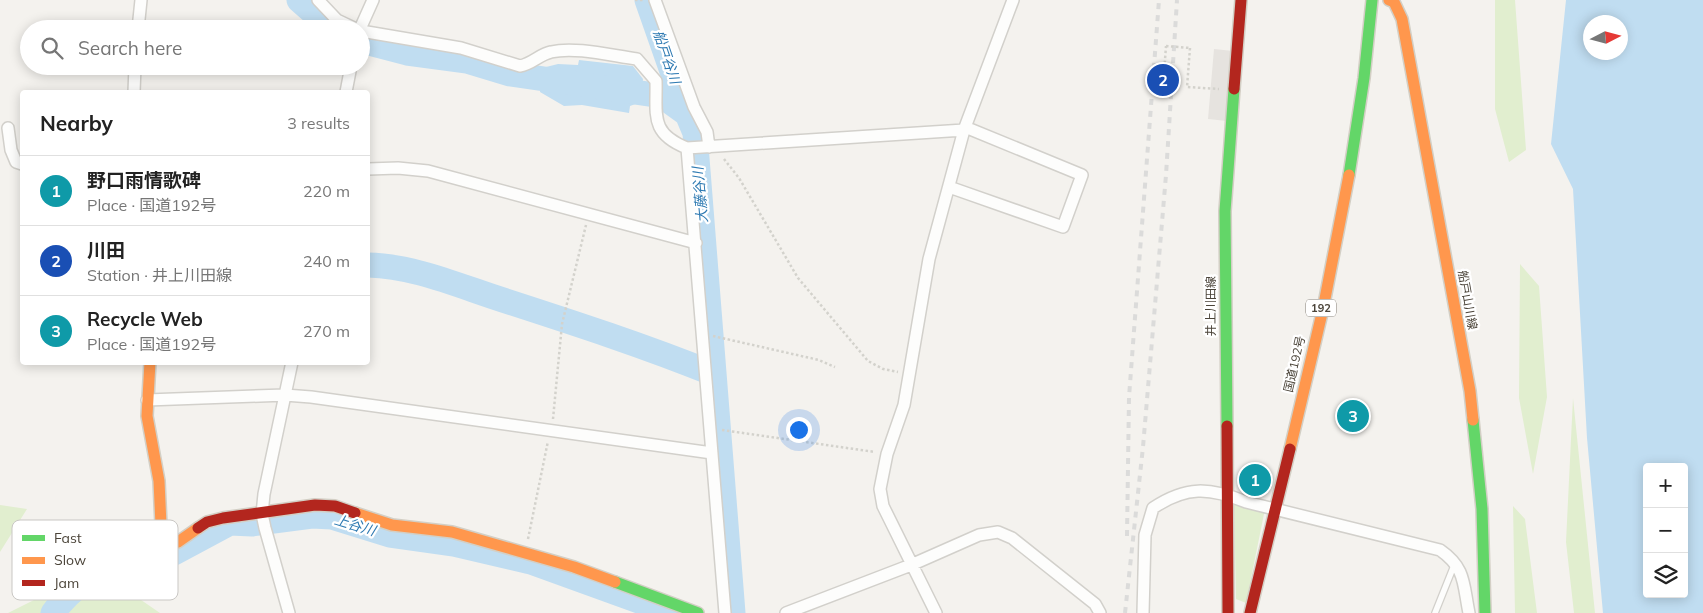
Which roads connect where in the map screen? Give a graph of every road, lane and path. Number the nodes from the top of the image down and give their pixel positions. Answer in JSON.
{"nodes":[{"id":1,"x":141,"y":0,"type":"edge"},
{"id":2,"x":318,"y":0,"type":"edge"},
{"id":3,"x":372,"y":0,"type":"edge"},
{"id":4,"x":635,"y":0,"type":"edge"},
{"id":5,"x":644,"y":0,"type":"edge"},
{"id":6,"x":655,"y":0,"type":"edge"},
{"id":7,"x":1013,"y":0,"type":"edge"},
{"id":8,"x":1240,"y":0,"type":"edge"},
{"id":9,"x":1372,"y":0,"type":"edge"},
{"id":10,"x":1389,"y":0,"type":"edge"},
{"id":11,"x":139,"y":20,"type":"edge"},
{"id":12,"x":337,"y":20,"type":"edge"},
{"id":13,"x":365,"y":20,"type":"edge"},
{"id":14,"x":370,"y":32,"type":"edge"},
{"id":15,"x":1164,"y":73,"type":"dead end"},
{"id":16,"x":135,"y":75,"type":"edge"},
{"id":17,"x":349,"y":75,"type":"edge"},
{"id":18,"x":134,"y":90,"type":"edge"},
{"id":19,"x":346,"y":90,"type":"edge"},
{"id":20,"x":1234,"y":90,"type":"junction"},
{"id":21,"x":8,"y":128,"type":"dead end"},
{"id":22,"x":964,"y":129,"type":"junction"},
{"id":23,"x":697,"y":148,"type":"junction"},
{"id":24,"x":20,"y":163,"type":"edge"},
{"id":25,"x":370,"y":169,"type":"edge"},
{"id":26,"x":949,"y":188,"type":"junction"},
{"id":27,"x":588,"y":214,"type":"junction"},
{"id":28,"x":696,"y":243,"type":"junction"},
{"id":29,"x":562,"y":324,"type":"dead end"},
{"id":30,"x":717,"y":336,"type":"dead end"},
{"id":31,"x":150,"y":365,"type":"edge"},
{"id":32,"x":291,"y":365,"type":"edge"},
{"id":33,"x":835,"y":366,"type":"dead end"},
{"id":34,"x":910,"y":374,"type":"junction"},
{"id":35,"x":285,"y":395,"type":"junction"},
{"id":36,"x":147,"y":400,"type":"junction"},
{"id":37,"x":722,"y":430,"type":"dead end"},
{"id":38,"x":712,"y":453,"type":"junction"},
{"id":39,"x":886,"y":454,"type":"junction"},
{"id":40,"x":1226,"y":493,"type":"junction"},
{"id":41,"x":1275,"y":508,"type":"junction"},
{"id":42,"x":161,"y":520,"type":"edge"},
{"id":43,"x":263,"y":520,"type":"junction"},
{"id":44,"x":178,"y":542,"type":"edge"},
{"id":45,"x":1455,"y":560,"type":"junction"},
{"id":46,"x":911,"y":565,"type":"junction"},
{"id":47,"x":289,"y":613,"type":"edge"},
{"id":48,"x":698,"y":613,"type":"edge"},
{"id":49,"x":725,"y":613,"type":"edge"},
{"id":50,"x":786,"y":613,"type":"edge"},
{"id":51,"x":936,"y":613,"type":"edge"},
{"id":52,"x":1100,"y":613,"type":"edge"},
{"id":53,"x":1142,"y":613,"type":"edge"},
{"id":54,"x":1228,"y":613,"type":"edge"},
{"id":55,"x":1250,"y":613,"type":"edge"},
{"id":56,"x":1435,"y":613,"type":"edge"},
{"id":57,"x":1469,"y":613,"type":"edge"},
{"id":58,"x":1485,"y":613,"type":"edge"}],
"edges":[{"from":1,"to":11,"type":"street"},
{"from":2,"to":12,"type":"street"},
{"from":3,"to":13,"type":"street"},
{"from":4,"to":5,"type":"path"},
{"from":6,"to":23,"type":"street"},
{"from":7,"to":22,"type":"street"},
{"from":8,"to":20,"type":"main road","name":"井上川田線"},
{"from":9,"to":41,"type":"main road","name":"国道192号","number":"192"},
{"from":10,"to":58,"type":"main road","name":"船戸山川線"},
{"from":14,"to":23,"type":"street"},
{"from":15,"to":20,"type":"path","bridge":true},
{"from":16,"to":18,"type":"street"},
{"from":17,"to":19,"type":"street"},
{"from":20,"to":40,"type":"main road","name":"井上川田線"},
{"from":21,"to":24,"type":"street"},
{"from":22,"to":23,"type":"street"},
{"from":22,"to":26,"type":"street"},
{"from":22,"to":26,"type":"street"},
{"from":23,"to":28,"type":"street"},
{"from":23,"to":34,"type":"path"},
{"from":25,"to":27,"type":"street"},
{"from":26,"to":34,"type":"street"},
{"from":27,"to":28,"type":"street"},
{"from":27,"to":29,"type":"path"},
{"from":28,"to":38,"type":"street"},
{"from":30,"to":33,"type":"path"},
{"from":31,"to":36,"type":"main road"},
{"from":32,"to":35,"type":"street"},
{"from":34,"to":39,"type":"street"},
{"from":35,"to":36,"type":"street"},
{"from":35,"to":38,"type":"street"},
{"from":35,"to":43,"type":"street"},
{"from":36,"to":42,"type":"main road"},
{"from":37,"to":39,"type":"path"},
{"from":38,"to":49,"type":"street"},
{"from":39,"to":46,"type":"street"},
{"from":40,"to":41,"type":"street"},
{"from":40,"to":53,"type":"street"},
{"from":40,"to":54,"type":"main road","name":"井上川田線"},
{"from":41,"to":45,"type":"street"},
{"from":41,"to":55,"type":"main road","name":"国道192号","number":"192"},
{"from":43,"to":44,"type":"main road"},
{"from":43,"to":47,"type":"street"},
{"from":43,"to":48,"type":"main road"},
{"from":45,"to":56,"type":"lane"},
{"from":45,"to":57,"type":"street"},
{"from":46,"to":50,"type":"street"},
{"from":46,"to":51,"type":"street"},
{"from":46,"to":52,"type":"street"}]}
